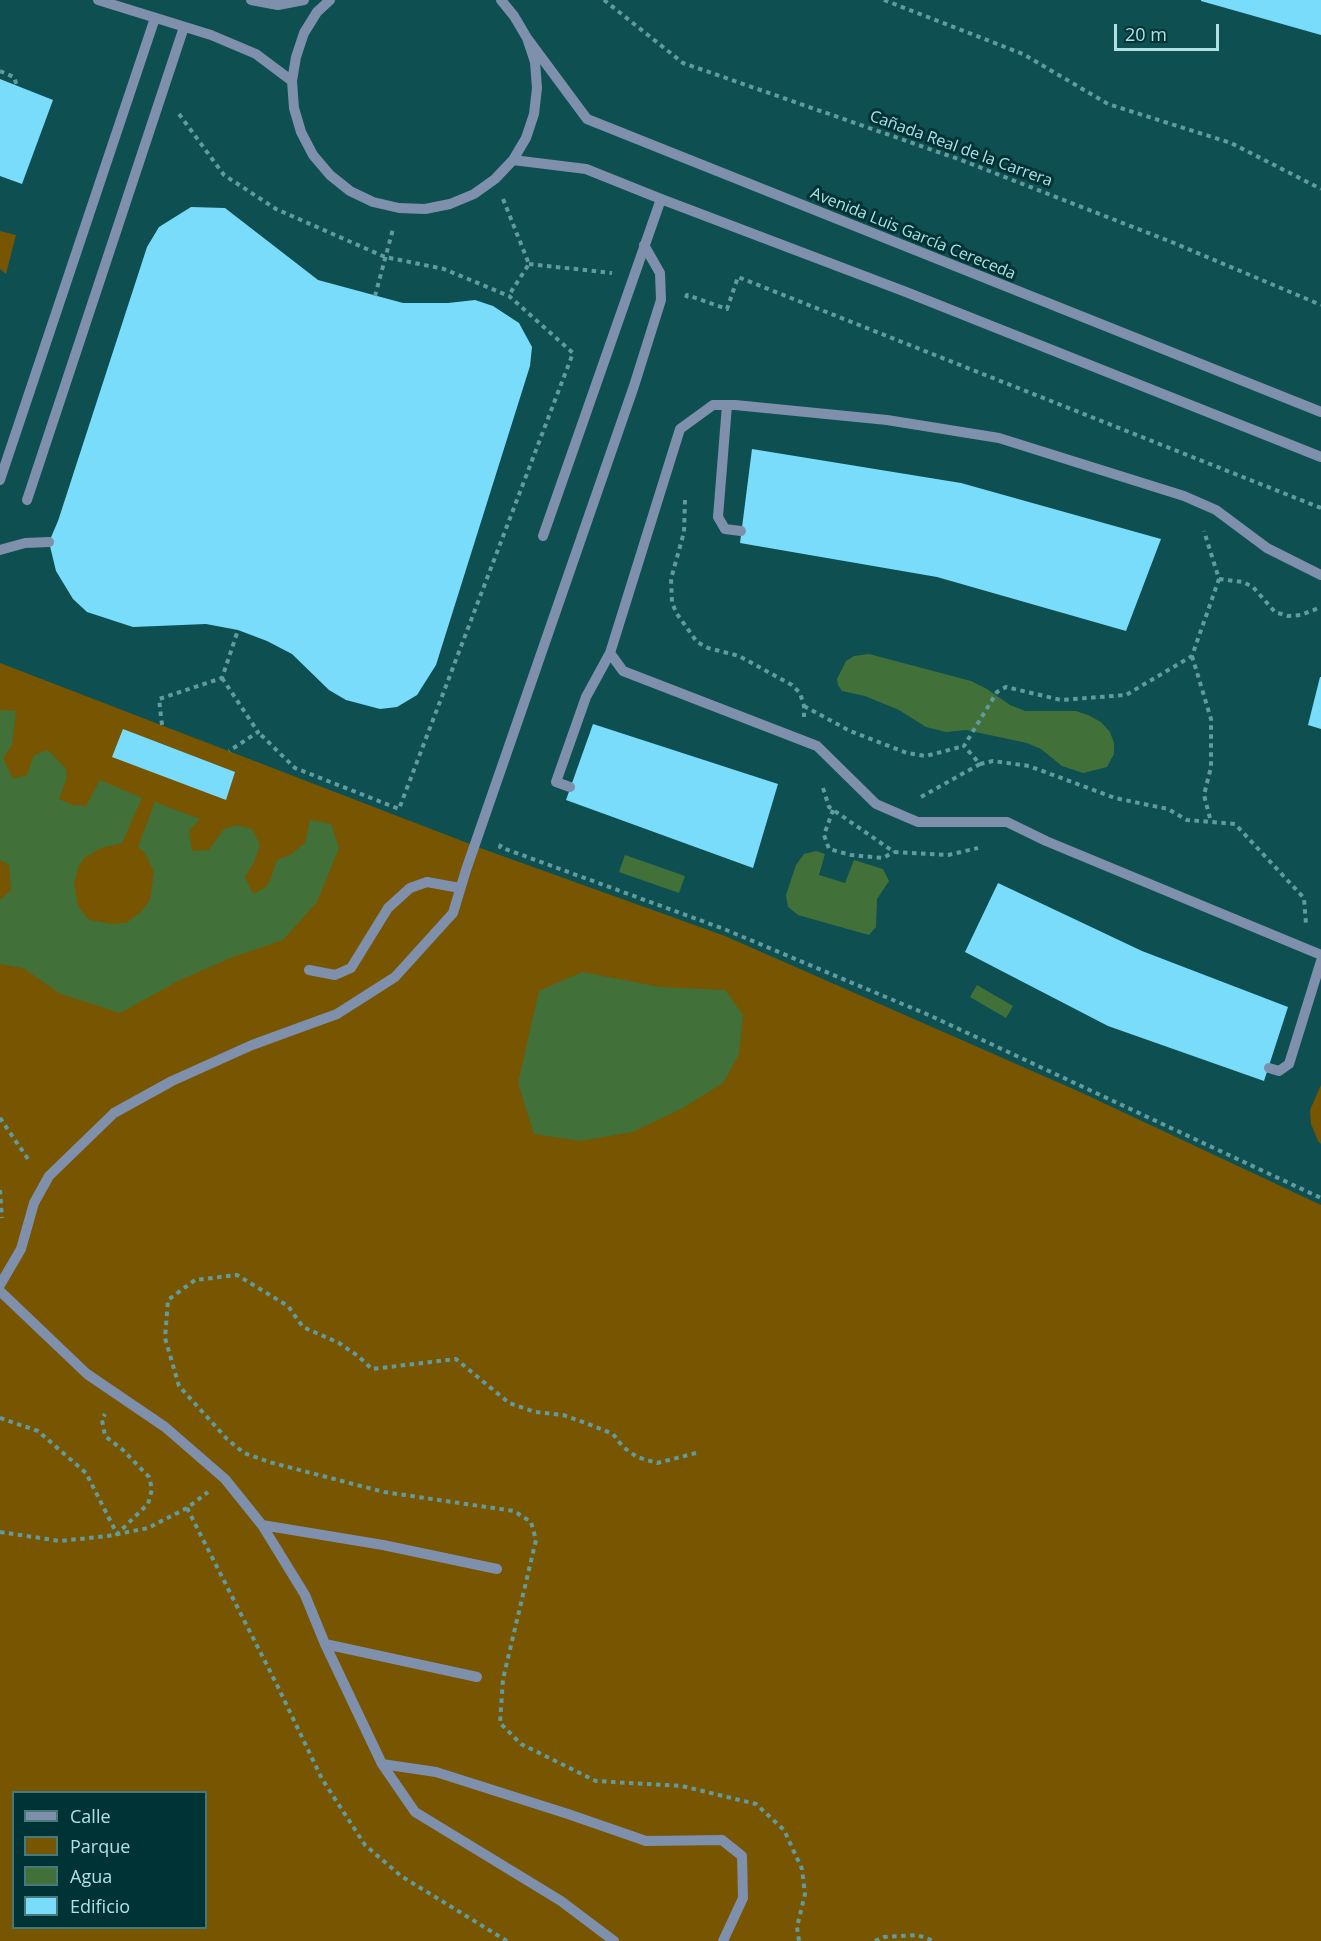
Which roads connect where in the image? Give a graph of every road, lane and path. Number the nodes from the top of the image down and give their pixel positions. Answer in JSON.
{"nodes":[{"id":1,"x":98,"y":0,"type":"edge"},
{"id":2,"x":251,"y":0,"type":"edge"},
{"id":3,"x":304,"y":0,"type":"edge"},
{"id":4,"x":330,"y":0,"type":"edge"},
{"id":5,"x":501,"y":0,"type":"edge"},
{"id":6,"x":604,"y":0,"type":"edge"},
{"id":7,"x":884,"y":0,"type":"edge"},
{"id":8,"x":155,"y":18,"type":"junction"},
{"id":9,"x":184,"y":27,"type":"junction"},
{"id":10,"x":527,"y":38,"type":"junction"},
{"id":11,"x":0,"y":71,"type":"edge"},
{"id":12,"x":292,"y":81,"type":"junction"},
{"id":13,"x":18,"y":86,"type":"dead end"},
{"id":14,"x":162,"y":93,"type":"junction"},
{"id":15,"x":513,"y":160,"type":"junction"},
{"id":16,"x":495,"y":179,"type":"junction"},
{"id":17,"x":1321,"y":189,"type":"edge"},
{"id":18,"x":661,"y":200,"type":"junction"},
{"id":19,"x":399,"y":208,"type":"junction"},
{"id":20,"x":644,"y":245,"type":"junction"},
{"id":21,"x":386,"y":257,"type":"junction"},
{"id":22,"x":529,"y":264,"type":"junction"},
{"id":23,"x":634,"y":276,"type":"junction"},
{"id":24,"x":375,"y":296,"type":"dead end"},
{"id":25,"x":509,"y":296,"type":"junction"},
{"id":26,"x":1321,"y":305,"type":"edge"},
{"id":27,"x":683,"y":306,"type":"dead end"},
{"id":28,"x":727,"y":405,"type":"junction"},
{"id":29,"x":1321,"y":412,"type":"edge"},
{"id":30,"x":1321,"y":457,"type":"edge"},
{"id":31,"x":0,"y":480,"type":"edge"},
{"id":32,"x":688,"y":491,"type":"dead end"},
{"id":33,"x":27,"y":500,"type":"dead end"},
{"id":34,"x":1321,"y":508,"type":"edge"},
{"id":35,"x":1194,"y":526,"type":"dead end"},
{"id":36,"x":741,"y":531,"type":"dead end"},
{"id":37,"x":543,"y":536,"type":"dead end"},
{"id":38,"x":49,"y":542,"type":"dead end"},
{"id":39,"x":0,"y":550,"type":"edge"},
{"id":40,"x":1321,"y":575,"type":"edge"},
{"id":41,"x":1219,"y":579,"type":"junction"},
{"id":42,"x":1321,"y":607,"type":"edge"},
{"id":43,"x":237,"y":630,"type":"dead end"},
{"id":44,"x":610,"y":653,"type":"junction"},
{"id":45,"x":1192,"y":656,"type":"junction"},
{"id":46,"x":222,"y":678,"type":"junction"},
{"id":47,"x":804,"y":706,"type":"junction"},
{"id":48,"x":162,"y":725,"type":"dead end"},
{"id":49,"x":258,"y":732,"type":"junction"},
{"id":50,"x":796,"y":738,"type":"junction"},
{"id":51,"x":964,"y":746,"type":"junction"},
{"id":52,"x":229,"y":752,"type":"dead end"},
{"id":53,"x":980,"y":764,"type":"junction"},
{"id":54,"x":570,"y":787,"type":"dead end"},
{"id":55,"x":833,"y":810,"type":"dead end"},
{"id":56,"x":906,"y":817,"type":"junction"},
{"id":57,"x":1211,"y":822,"type":"junction"},
{"id":58,"x":504,"y":836,"type":"dead end"},
{"id":59,"x":894,"y":852,"type":"dead end"},
{"id":60,"x":460,"y":888,"type":"junction"},
{"id":61,"x":1299,"y":947,"type":"junction"},
{"id":62,"x":1321,"y":955,"type":"edge"},
{"id":63,"x":1321,"y":961,"type":"edge"},
{"id":64,"x":309,"y":970,"type":"dead end"},
{"id":65,"x":1269,"y":1068,"type":"dead end"},
{"id":66,"x":0,"y":1118,"type":"edge"},
{"id":67,"x":45,"y":1183,"type":"junction"},
{"id":68,"x":0,"y":1190,"type":"edge"},
{"id":69,"x":1321,"y":1198,"type":"edge"},
{"id":70,"x":2,"y":1218,"type":"dead end"},
{"id":71,"x":0,"y":1284,"type":"edge"},
{"id":72,"x":0,"y":1291,"type":"edge"},
{"id":73,"x":118,"y":1395,"type":"junction"},
{"id":74,"x":0,"y":1418,"type":"edge"},
{"id":75,"x":696,"y":1453,"type":"dead end"},
{"id":76,"x":225,"y":1479,"type":"junction"},
{"id":77,"x":187,"y":1508,"type":"junction"},
{"id":78,"x":262,"y":1525,"type":"junction"},
{"id":79,"x":0,"y":1532,"type":"edge"},
{"id":80,"x":117,"y":1534,"type":"junction"},
{"id":81,"x":497,"y":1569,"type":"dead end"},
{"id":82,"x":325,"y":1644,"type":"junction"},
{"id":83,"x":477,"y":1677,"type":"dead end"},
{"id":84,"x":382,"y":1764,"type":"junction"},
{"id":85,"x":507,"y":1941,"type":"edge"},
{"id":86,"x":614,"y":1941,"type":"edge"},
{"id":87,"x":723,"y":1941,"type":"edge"},
{"id":88,"x":799,"y":1941,"type":"edge"},
{"id":89,"x":875,"y":1941,"type":"edge"},
{"id":90,"x":934,"y":1941,"type":"edge"}],
"edges":[{"from":1,"to":8,"type":"street"},
{"from":2,"to":3,"type":"street"},
{"from":4,"to":12,"type":"street"},
{"from":5,"to":10,"type":"street"},
{"from":6,"to":26,"type":"path","name":"Cañada Real de la Carrera"},
{"from":7,"to":17,"type":"path"},
{"from":8,"to":9,"type":"street"},
{"from":8,"to":31,"type":"street"},
{"from":9,"to":12,"type":"street"},
{"from":9,"to":14,"type":"street"},
{"from":10,"to":15,"type":"street"},
{"from":10,"to":29,"type":"street","name":"Avenida Luis García Cereceda"},
{"from":11,"to":13,"type":"path"},
{"from":12,"to":19,"type":"street"},
{"from":14,"to":21,"type":"path"},
{"from":14,"to":33,"type":"street"},
{"from":15,"to":16,"type":"street"},
{"from":15,"to":18,"type":"street"},
{"from":16,"to":19,"type":"street"},
{"from":16,"to":22,"type":"path"},
{"from":18,"to":20,"type":"street"},
{"from":18,"to":30,"type":"street"},
{"from":19,"to":21,"type":"path"},
{"from":20,"to":23,"type":"street"},
{"from":20,"to":60,"type":"street"},
{"from":21,"to":24,"type":"path"},
{"from":21,"to":25,"type":"path"},
{"from":22,"to":23,"type":"path"},
{"from":22,"to":25,"type":"path"},
{"from":23,"to":37,"type":"street"},
{"from":25,"to":49,"type":"path"},
{"from":27,"to":34,"type":"path"},
{"from":28,"to":36,"type":"street"},
{"from":28,"to":40,"type":"street"},
{"from":28,"to":44,"type":"street"},
{"from":32,"to":47,"type":"path"},
{"from":35,"to":41,"type":"path"},
{"from":38,"to":39,"type":"street"},
{"from":41,"to":42,"type":"path"},
{"from":41,"to":45,"type":"path"},
{"from":43,"to":46,"type":"path"},
{"from":44,"to":50,"type":"street"},
{"from":44,"to":54,"type":"street"},
{"from":45,"to":51,"type":"path"},
{"from":45,"to":57,"type":"path"},
{"from":46,"to":48,"type":"path"},
{"from":46,"to":49,"type":"path"},
{"from":47,"to":50,"type":"path"},
{"from":47,"to":51,"type":"path"},
{"from":49,"to":52,"type":"path"},
{"from":50,"to":56,"type":"street"},
{"from":51,"to":53,"type":"path"},
{"from":53,"to":56,"type":"path"},
{"from":53,"to":57,"type":"path"},
{"from":55,"to":59,"type":"path"},
{"from":56,"to":61,"type":"street"},
{"from":57,"to":61,"type":"path"},
{"from":58,"to":69,"type":"path"},
{"from":60,"to":64,"type":"street"},
{"from":60,"to":67,"type":"street"},
{"from":61,"to":62,"type":"street"},
{"from":63,"to":65,"type":"street"},
{"from":66,"to":67,"type":"path"},
{"from":67,"to":71,"type":"street"},
{"from":68,"to":70,"type":"path"},
{"from":72,"to":73,"type":"street"},
{"from":73,"to":76,"type":"street"},
{"from":73,"to":80,"type":"path"},
{"from":74,"to":80,"type":"path"},
{"from":75,"to":88,"type":"path"},
{"from":76,"to":77,"type":"path"},
{"from":76,"to":78,"type":"street"},
{"from":77,"to":80,"type":"path"},
{"from":77,"to":85,"type":"path"},
{"from":78,"to":81,"type":"street"},
{"from":78,"to":82,"type":"street"},
{"from":79,"to":80,"type":"path"},
{"from":82,"to":83,"type":"street"},
{"from":82,"to":84,"type":"street"},
{"from":84,"to":86,"type":"street"},
{"from":84,"to":87,"type":"street"},
{"from":89,"to":90,"type":"path"}]}
